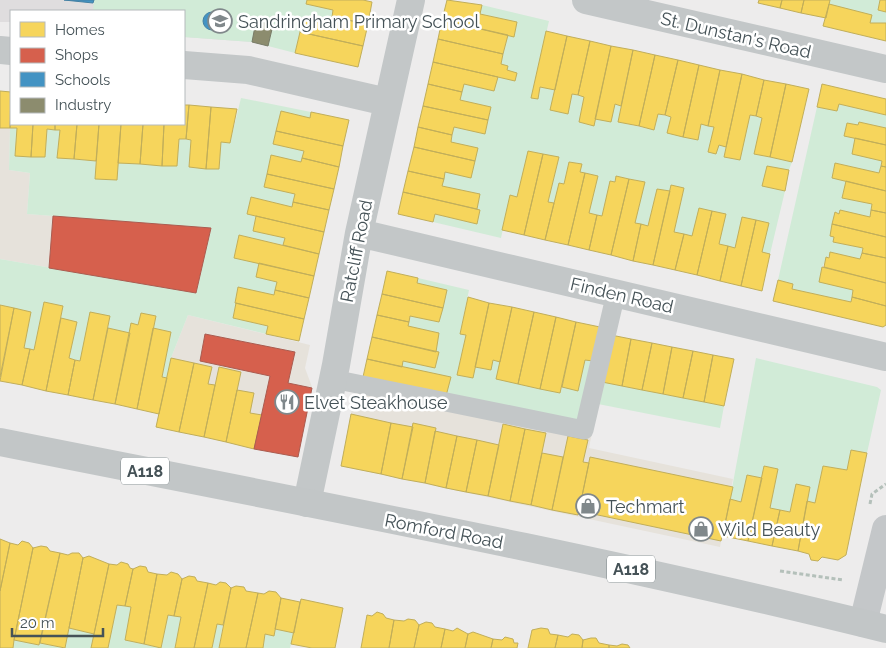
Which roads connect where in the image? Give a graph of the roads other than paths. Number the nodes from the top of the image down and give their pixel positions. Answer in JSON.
{"nodes":[{"id":1,"x":411,"y":0,"type":"edge"},
{"id":2,"x":586,"y":0,"type":"edge"},
{"id":3,"x":185,"y":65,"type":"edge"},
{"id":4,"x":886,"y":69,"type":"edge"},
{"id":5,"x":387,"y":102,"type":"junction"},
{"id":6,"x":359,"y":233,"type":"junction"},
{"id":7,"x":616,"y":293,"type":"junction"},
{"id":8,"x":886,"y":357,"type":"edge"},
{"id":9,"x":333,"y":379,"type":"junction"},
{"id":10,"x":0,"y":442,"type":"edge"},
{"id":11,"x":307,"y":503,"type":"junction"},
{"id":12,"x":886,"y":529,"type":"edge"},
{"id":13,"x":875,"y":626,"type":"edge"}],
"edges":[{"from":1,"to":5,"type":"street","name":"Ratcliff Road"},
{"from":2,"to":4,"type":"street","name":"St. Dunstan's Road"},
{"from":3,"to":5,"type":"street"},
{"from":5,"to":6,"type":"street","name":"Ratcliff Road"},
{"from":6,"to":7,"type":"street","name":"Finden Road"},
{"from":6,"to":9,"type":"street","name":"Ratcliff Road"},
{"from":7,"to":8,"type":"street","name":"Finden Road"},
{"from":7,"to":9,"type":"lane"},
{"from":9,"to":11,"type":"street","name":"Ratcliff Road"},
{"from":10,"to":11,"type":"main road","name":"Romford Road","number":"A118"},
{"from":11,"to":13,"type":"main road","name":"Romford Road","number":"A118"},
{"from":12,"to":13,"type":"main road"}]}
